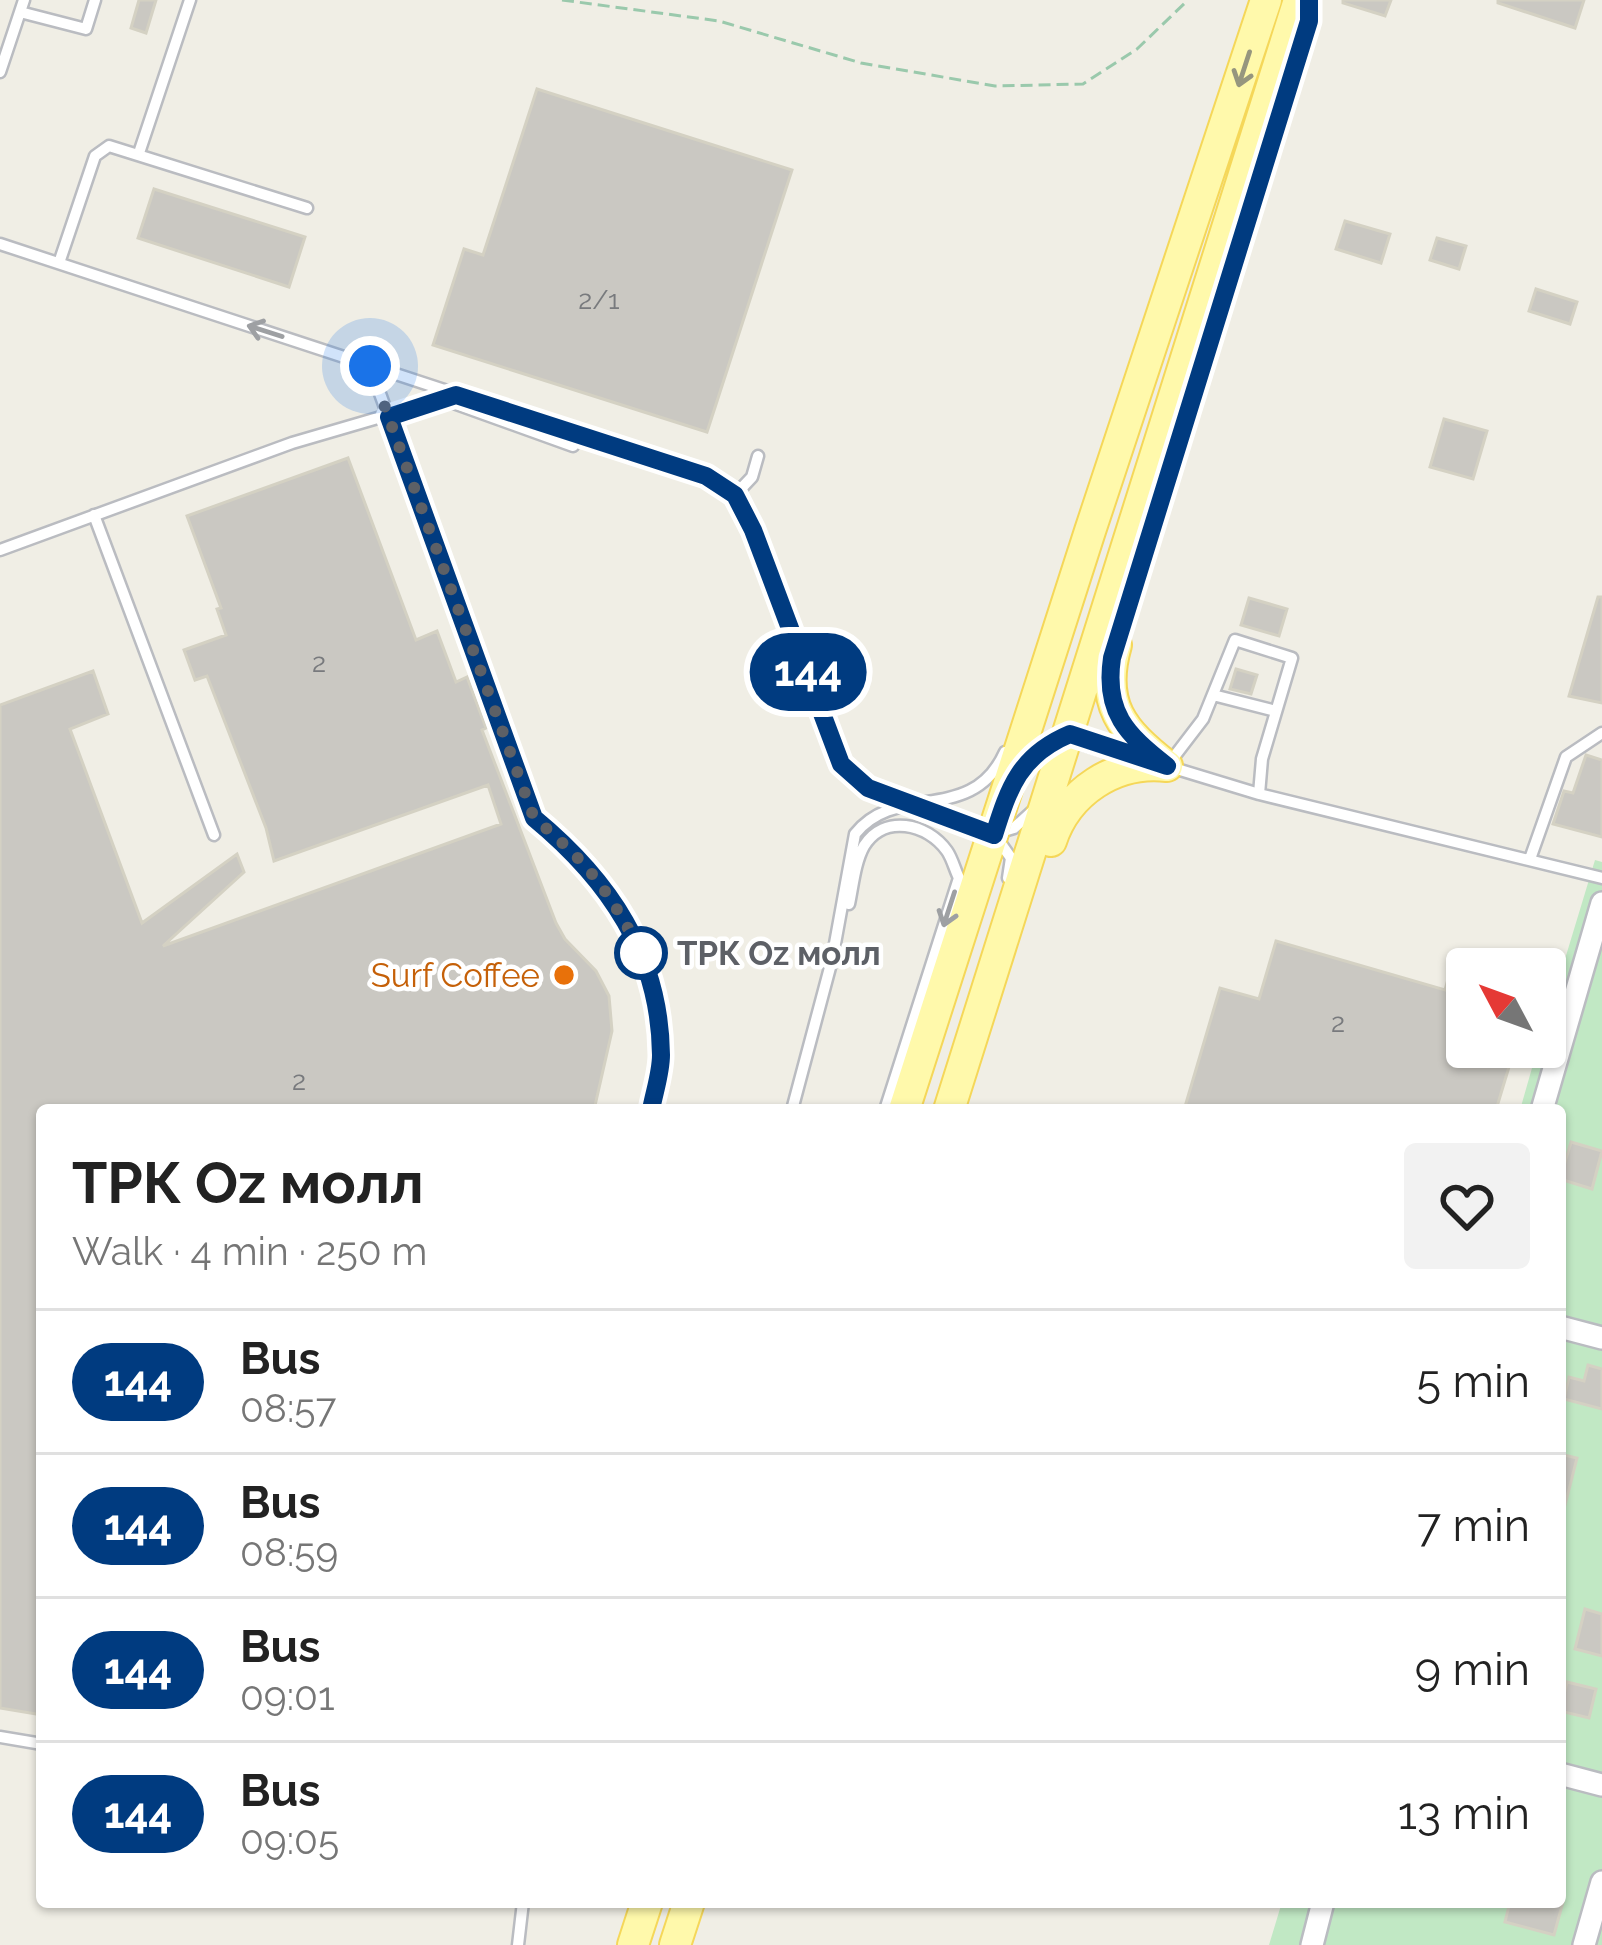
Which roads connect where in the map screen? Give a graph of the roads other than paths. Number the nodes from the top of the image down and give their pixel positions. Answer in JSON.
{"nodes":[{"id":1,"x":95,"y":0,"type":"edge"},
{"id":2,"x":190,"y":0,"type":"edge"},
{"id":3,"x":1266,"y":0,"type":"edge"},
{"id":4,"x":1300,"y":0,"type":"edge"},
{"id":5,"x":1309,"y":0,"type":"edge"},
{"id":6,"x":22,"y":6,"type":"edge"},
{"id":7,"x":0,"y":72,"type":"edge"},
{"id":8,"x":139,"y":153,"type":"junction"},
{"id":9,"x":1203,"y":196,"type":"junction"},
{"id":10,"x":308,"y":208,"type":"dead end"},
{"id":11,"x":0,"y":244,"type":"edge"},
{"id":12,"x":59,"y":263,"type":"junction"},
{"id":13,"x":1161,"y":319,"type":"junction"},
{"id":14,"x":370,"y":366,"type":"junction"},
{"id":15,"x":456,"y":395,"type":"junction"},
{"id":16,"x":442,"y":399,"type":"junction"},
{"id":17,"x":389,"y":417,"type":"junction"},
{"id":18,"x":568,"y":430,"type":"junction"},
{"id":19,"x":758,"y":456,"type":"dead end"},
{"id":20,"x":735,"y":495,"type":"junction"},
{"id":21,"x":94,"y":514,"type":"junction"},
{"id":22,"x":0,"y":550,"type":"edge"},
{"id":23,"x":1213,"y":694,"type":"junction"},
{"id":24,"x":1276,"y":711,"type":"junction"},
{"id":25,"x":1602,"y":733,"type":"edge"},
{"id":26,"x":1070,"y":734,"type":"junction"},
{"id":27,"x":1167,"y":766,"type":"junction"},
{"id":28,"x":1010,"y":785,"type":"junction"},
{"id":29,"x":1053,"y":788,"type":"junction"},
{"id":30,"x":1259,"y":794,"type":"junction"},
{"id":31,"x":908,"y":804,"type":"junction"},
{"id":32,"x":214,"y":835,"type":"dead end"},
{"id":33,"x":994,"y":835,"type":"junction"},
{"id":34,"x":1530,"y":859,"type":"junction"},
{"id":35,"x":1602,"y":878,"type":"edge"},
{"id":36,"x":1602,"y":903,"type":"edge"},
{"id":37,"x":980,"y":966,"type":"dead end"},
{"id":38,"x":966,"y":1008,"type":"dead end"},
{"id":39,"x":811,"y":1045,"type":"junction"},
{"id":40,"x":652,"y":1104,"type":"edge"},
{"id":41,"x":794,"y":1104,"type":"edge"},
{"id":42,"x":887,"y":1104,"type":"edge"},
{"id":43,"x":906,"y":1104,"type":"edge"},
{"id":44,"x":937,"y":1104,"type":"edge"},
{"id":45,"x":951,"y":1104,"type":"edge"},
{"id":46,"x":967,"y":1104,"type":"edge"},
{"id":47,"x":1544,"y":1104,"type":"edge"},
{"id":48,"x":1566,"y":1329,"type":"edge"},
{"id":49,"x":1602,"y":1338,"type":"edge"},
{"id":50,"x":0,"y":1737,"type":"edge"},
{"id":51,"x":36,"y":1743,"type":"edge"},
{"id":52,"x":1566,"y":1776,"type":"edge"},
{"id":53,"x":1602,"y":1785,"type":"edge"},
{"id":54,"x":1602,"y":1882,"type":"edge"},
{"id":55,"x":522,"y":1908,"type":"edge"},
{"id":56,"x":690,"y":1908,"type":"edge"},
{"id":57,"x":691,"y":1908,"type":"edge"},
{"id":58,"x":1321,"y":1908,"type":"edge"},
{"id":59,"x":518,"y":1945,"type":"edge"},
{"id":60,"x":675,"y":1945,"type":"edge"},
{"id":61,"x":686,"y":1945,"type":"edge"},
{"id":62,"x":1312,"y":1945,"type":"edge"},
{"id":63,"x":1584,"y":1945,"type":"edge"}],
"edges":[{"from":1,"to":6,"type":"lane"},
{"from":2,"to":8,"type":"lane"},
{"from":3,"to":9,"type":"main road","one_way":true},
{"from":4,"to":26,"type":"main road"},
{"from":5,"to":27,"type":"main road"},
{"from":6,"to":7,"type":"lane"},
{"from":8,"to":10,"type":"lane"},
{"from":8,"to":12,"type":"lane"},
{"from":9,"to":13,"type":"main road"},
{"from":9,"to":26,"type":"main road"},
{"from":11,"to":12,"type":"lane"},
{"from":14,"to":12,"type":"lane","one_way":true},
{"from":13,"to":28,"type":"main road"},
{"from":13,"to":31,"type":"lane"},
{"from":14,"to":15,"type":"lane"},
{"from":14,"to":17,"type":"lane"},
{"from":15,"to":16,"type":"lane"},
{"from":15,"to":18,"type":"lane"},
{"from":16,"to":17,"type":"lane"},
{"from":16,"to":18,"type":"lane"},
{"from":17,"to":21,"type":"lane"},
{"from":17,"to":40,"type":"lane"},
{"from":18,"to":20,"type":"lane"},
{"from":19,"to":20,"type":"lane"},
{"from":20,"to":31,"type":"lane"},
{"from":21,"to":22,"type":"lane"},
{"from":21,"to":32,"type":"lane"},
{"from":23,"to":24,"type":"lane"},
{"from":23,"to":24,"type":"lane"},
{"from":23,"to":27,"type":"lane"},
{"from":24,"to":30,"type":"lane"},
{"from":25,"to":34,"type":"lane"},
{"from":26,"to":27,"type":"street"},
{"from":26,"to":28,"type":"main road"},
{"from":26,"to":29,"type":"main road"},
{"from":27,"to":30,"type":"lane"},
{"from":27,"to":46,"type":"main road"},
{"from":28,"to":33,"type":"main road"},
{"from":29,"to":33,"type":"lane"},
{"from":29,"to":45,"type":"main road"},
{"from":30,"to":34,"type":"lane"},
{"from":31,"to":33,"type":"lane"},
{"from":31,"to":39,"type":"lane"},
{"from":33,"to":37,"type":"lane"},
{"from":33,"to":43,"type":"main road"},
{"from":34,"to":35,"type":"lane"},
{"from":36,"to":47,"type":"street"},
{"from":38,"to":44,"type":"lane"},
{"from":39,"to":41,"type":"lane"},
{"from":39,"to":42,"type":"lane","one_way":true},
{"from":48,"to":49,"type":"street"},
{"from":50,"to":51,"type":"lane"},
{"from":52,"to":53,"type":"street"},
{"from":54,"to":63,"type":"street"},
{"from":55,"to":59,"type":"lane"},
{"from":56,"to":60,"type":"main road"},
{"from":57,"to":61,"type":"main road"},
{"from":58,"to":62,"type":"street"}]}
